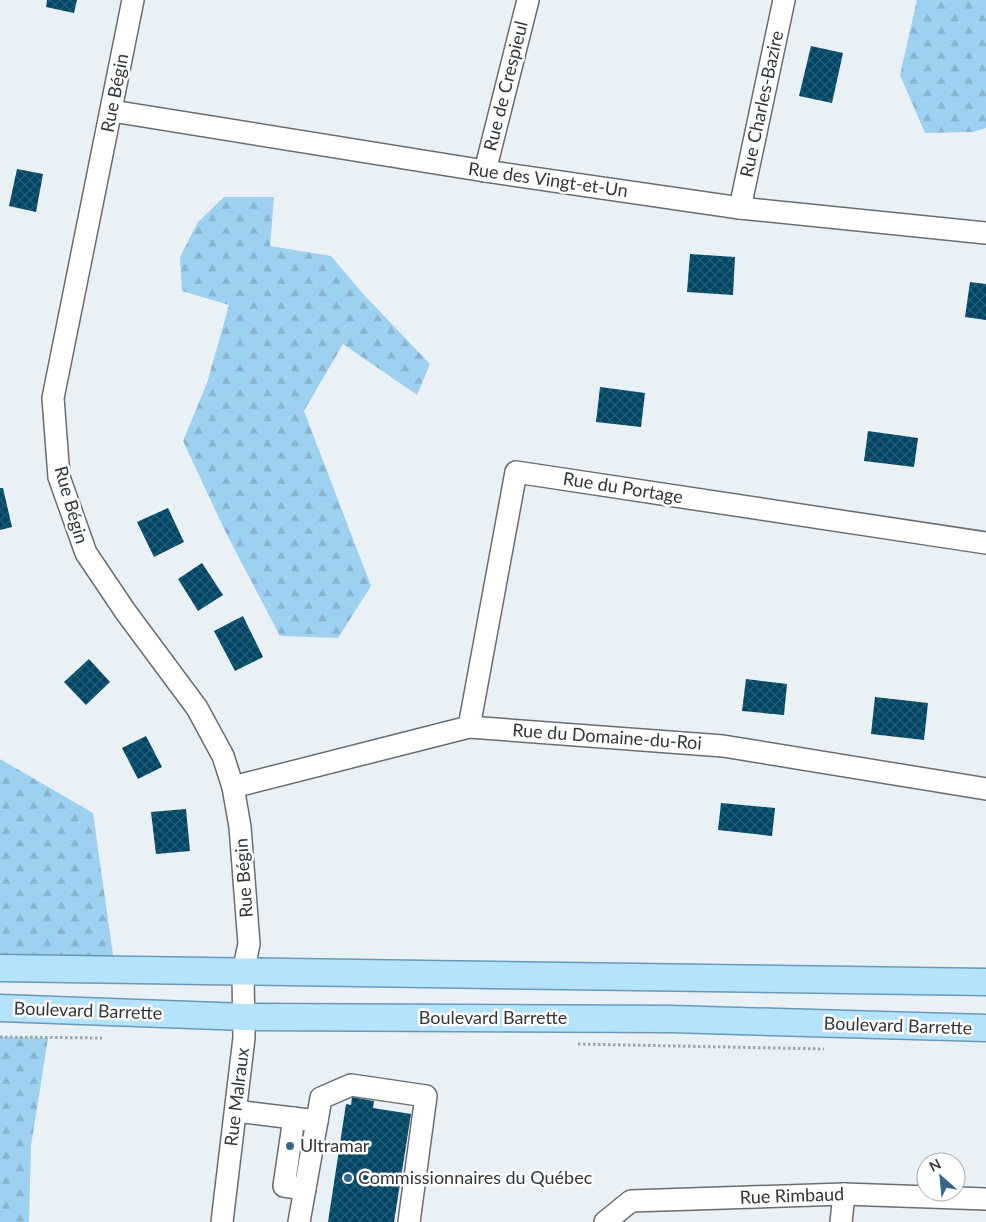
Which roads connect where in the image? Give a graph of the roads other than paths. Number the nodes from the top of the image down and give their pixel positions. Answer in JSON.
{"nodes":[{"id":1,"x":133,"y":0,"type":"edge"},
{"id":2,"x":528,"y":0,"type":"edge"},
{"id":3,"x":784,"y":0,"type":"edge"},
{"id":4,"x":112,"y":111,"type":"junction"},
{"id":5,"x":485,"y":171,"type":"junction"},
{"id":6,"x":740,"y":208,"type":"junction"},
{"id":7,"x":986,"y":233,"type":"edge"},
{"id":8,"x":986,"y":543,"type":"edge"},
{"id":9,"x":469,"y":727,"type":"junction"},
{"id":10,"x":233,"y":787,"type":"junction"},
{"id":11,"x":986,"y":789,"type":"edge"},
{"id":12,"x":0,"y":968,"type":"edge"},
{"id":13,"x":243,"y":972,"type":"junction"},
{"id":14,"x":986,"y":982,"type":"edge"},
{"id":15,"x":0,"y":1008,"type":"edge"},
{"id":16,"x":246,"y":1017,"type":"junction"},
{"id":17,"x":986,"y":1028,"type":"edge"},
{"id":18,"x":236,"y":1111,"type":"junction"},
{"id":19,"x":294,"y":1118,"type":"junction"},
{"id":20,"x":316,"y":1120,"type":"junction"},
{"id":21,"x":304,"y":1190,"type":"junction"},
{"id":22,"x":844,"y":1194,"type":"junction"},
{"id":23,"x":986,"y":1199,"type":"edge"},
{"id":24,"x":222,"y":1222,"type":"edge"},
{"id":25,"x":299,"y":1222,"type":"edge"},
{"id":26,"x":409,"y":1222,"type":"edge"},
{"id":27,"x":605,"y":1222,"type":"edge"},
{"id":28,"x":841,"y":1222,"type":"edge"}],
"edges":[{"from":1,"to":4,"type":"street","name":"Rue Bégin"},
{"from":2,"to":5,"type":"street","name":"Rue de Crespieul"},
{"from":3,"to":6,"type":"street","name":"Rue Charles-Bazire"},
{"from":4,"to":5,"type":"street","name":"Rue des Vingt-et-Un"},
{"from":4,"to":10,"type":"street","name":"Rue Bégin"},
{"from":5,"to":6,"type":"street","name":"Rue des Vingt-et-Un"},
{"from":6,"to":7,"type":"street","name":"Rue des Vingt-et-Un"},
{"from":8,"to":9,"type":"street","name":"Rue du Portage"},
{"from":9,"to":10,"type":"street","name":"Rue du Domaine-du-Roi"},
{"from":9,"to":11,"type":"street","name":"Rue du Domaine-du-Roi"},
{"from":10,"to":13,"type":"street","name":"Rue Bégin"},
{"from":12,"to":13,"type":"main road"},
{"from":13,"to":14,"type":"main road"},
{"from":13,"to":16,"type":"street","name":"Rue Malraux"},
{"from":15,"to":16,"type":"main road","name":"Boulevard Barrette"},
{"from":16,"to":17,"type":"main road","name":"Boulevard Barrette"},
{"from":16,"to":18,"type":"street","name":"Rue Malraux"},
{"from":18,"to":19,"type":"street"},
{"from":18,"to":24,"type":"street","name":"Rue Malraux"},
{"from":19,"to":20,"type":"street"},
{"from":19,"to":21,"type":"street"},
{"from":20,"to":21,"type":"street"},
{"from":20,"to":26,"type":"street"},
{"from":21,"to":25,"type":"street"},
{"from":22,"to":23,"type":"street","name":"Rue Rimbaud"},
{"from":22,"to":27,"type":"street","name":"Rue Rimbaud"},
{"from":22,"to":28,"type":"street"}]}
